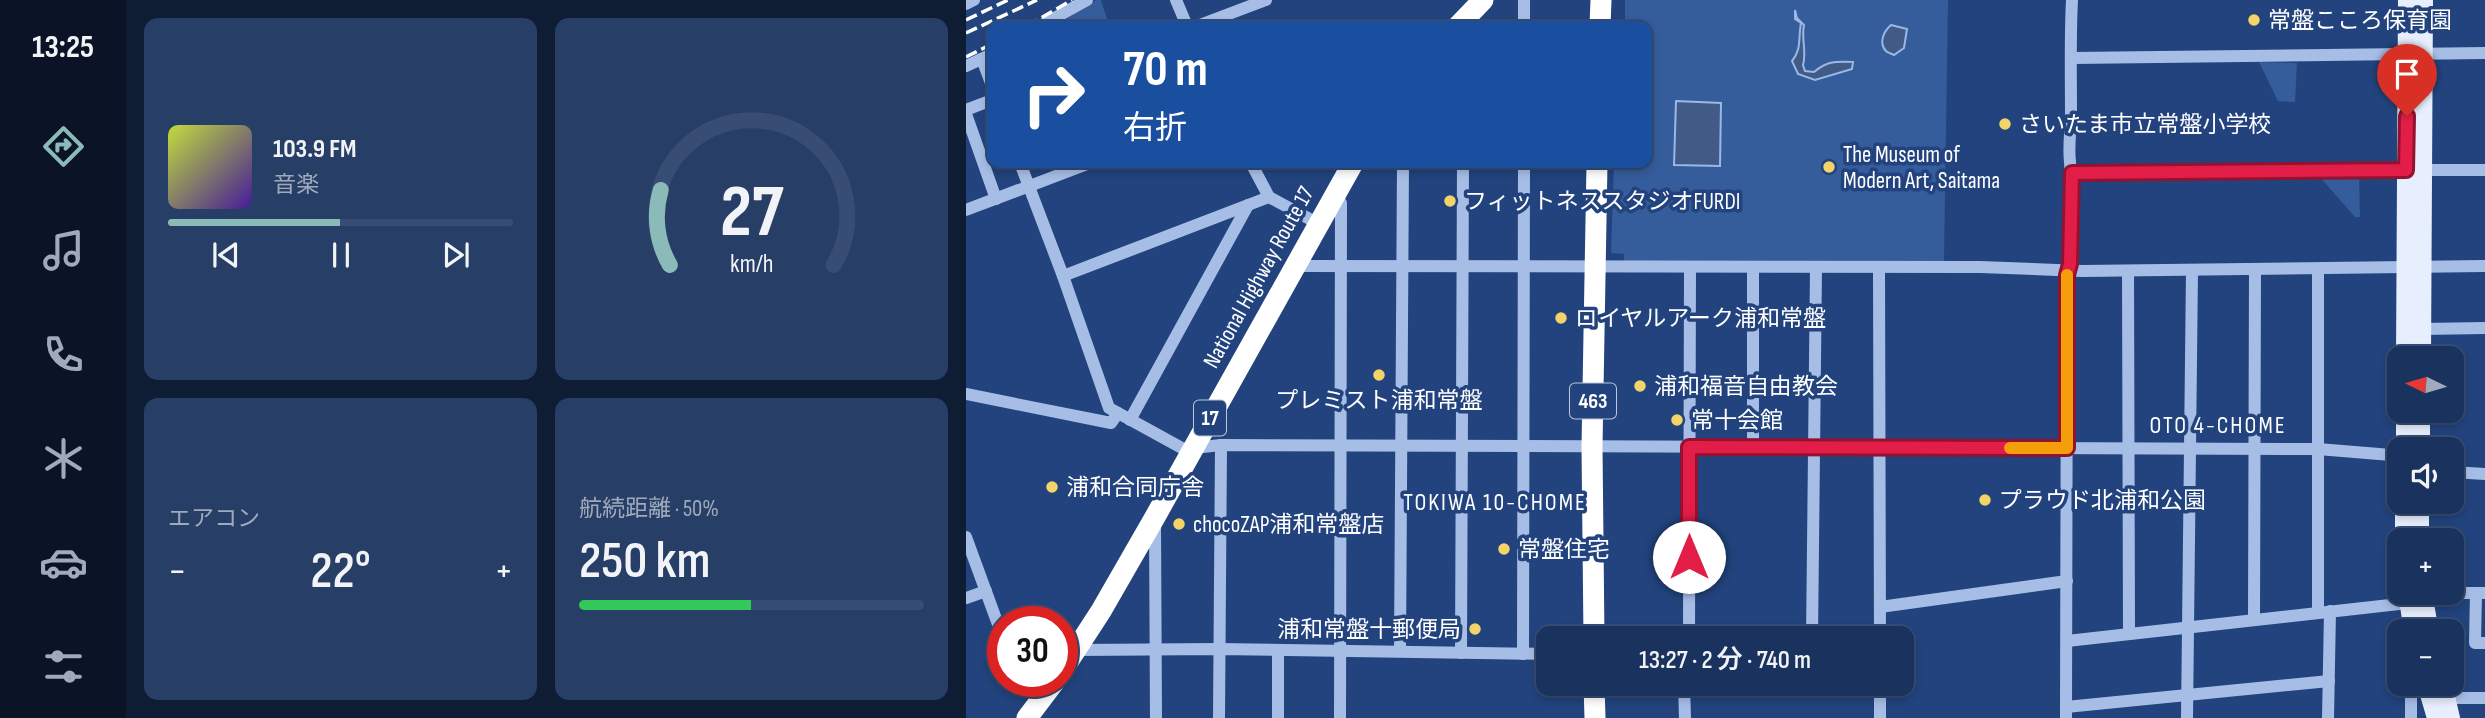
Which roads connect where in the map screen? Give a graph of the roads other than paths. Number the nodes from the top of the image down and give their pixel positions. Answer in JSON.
{"nodes":[{"id":1,"x":974,"y":0,"type":"edge"},
{"id":2,"x":1087,"y":0,"type":"edge"},
{"id":3,"x":1176,"y":0,"type":"edge"},
{"id":4,"x":1266,"y":0,"type":"edge"},
{"id":5,"x":1524,"y":0,"type":"edge"},
{"id":6,"x":1601,"y":0,"type":"edge"},
{"id":7,"x":2072,"y":0,"type":"edge"},
{"id":8,"x":2406,"y":0,"type":"edge"},
{"id":9,"x":2424,"y":0,"type":"edge"},
{"id":10,"x":966,"y":4,"type":"edge"},
{"id":11,"x":1049,"y":21,"type":"edge"},
{"id":12,"x":1185,"y":21,"type":"edge"},
{"id":13,"x":1211,"y":21,"type":"edge"},
{"id":14,"x":1524,"y":21,"type":"edge"},
{"id":15,"x":1600,"y":21,"type":"edge"},
{"id":16,"x":2485,"y":53,"type":"edge"},
{"id":17,"x":2415,"y":55,"type":"junction"},
{"id":18,"x":987,"y":57,"type":"edge"},
{"id":19,"x":2072,"y":58,"type":"junction"},
{"id":20,"x":966,"y":66,"type":"edge"},
{"id":21,"x":987,"y":102,"type":"edge"},
{"id":22,"x":966,"y":112,"type":"edge"},
{"id":23,"x":1022,"y":168,"type":"edge"},
{"id":24,"x":1077,"y":168,"type":"edge"},
{"id":25,"x":1254,"y":168,"type":"edge"},
{"id":26,"x":1350,"y":168,"type":"edge"},
{"id":27,"x":1403,"y":168,"type":"edge"},
{"id":28,"x":1463,"y":168,"type":"edge"},
{"id":29,"x":1524,"y":168,"type":"edge"},
{"id":30,"x":1597,"y":168,"type":"edge"},
{"id":31,"x":2414,"y":170,"type":"junction"},
{"id":32,"x":2485,"y":170,"type":"edge"},
{"id":33,"x":2072,"y":173,"type":"junction"},
{"id":34,"x":1028,"y":186,"type":"junction"},
{"id":35,"x":1335,"y":194,"type":"junction"},
{"id":36,"x":1269,"y":197,"type":"junction"},
{"id":37,"x":996,"y":199,"type":"junction"},
{"id":38,"x":1248,"y":205,"type":"junction"},
{"id":39,"x":966,"y":210,"type":"edge"},
{"id":40,"x":1317,"y":223,"type":"junction"},
{"id":41,"x":1294,"y":266,"type":"junction"},
{"id":42,"x":1341,"y":266,"type":"junction"},
{"id":43,"x":1402,"y":266,"type":"junction"},
{"id":44,"x":2485,"y":266,"type":"edge"},
{"id":45,"x":1463,"y":267,"type":"junction"},
{"id":46,"x":1524,"y":267,"type":"junction"},
{"id":47,"x":1596,"y":267,"type":"junction"},
{"id":48,"x":1690,"y":267,"type":"junction"},
{"id":49,"x":1879,"y":267,"type":"junction"},
{"id":50,"x":2414,"y":267,"type":"junction"},
{"id":51,"x":1753,"y":268,"type":"junction"},
{"id":52,"x":1816,"y":268,"type":"junction"},
{"id":53,"x":2255,"y":269,"type":"junction"},
{"id":54,"x":2318,"y":269,"type":"junction"},
{"id":55,"x":2068,"y":270,"type":"junction"},
{"id":56,"x":2192,"y":270,"type":"junction"},
{"id":57,"x":2128,"y":271,"type":"junction"},
{"id":58,"x":1063,"y":276,"type":"junction"},
{"id":59,"x":2485,"y":328,"type":"edge"},
{"id":60,"x":2414,"y":329,"type":"junction"},
{"id":61,"x":2409,"y":346,"type":"edge"},
{"id":62,"x":2418,"y":346,"type":"edge"},
{"id":63,"x":966,"y":394,"type":"edge"},
{"id":64,"x":1118,"y":413,"type":"junction"},
{"id":65,"x":1130,"y":420,"type":"junction"},
{"id":66,"x":1221,"y":445,"type":"junction"},
{"id":67,"x":1341,"y":446,"type":"junction"},
{"id":68,"x":1401,"y":446,"type":"junction"},
{"id":69,"x":1463,"y":446,"type":"junction"},
{"id":70,"x":1524,"y":446,"type":"junction"},
{"id":71,"x":1592,"y":447,"type":"junction"},
{"id":72,"x":1689,"y":447,"type":"junction"},
{"id":73,"x":1753,"y":447,"type":"junction"},
{"id":74,"x":1814,"y":447,"type":"junction"},
{"id":75,"x":1880,"y":448,"type":"junction"},
{"id":76,"x":2067,"y":448,"type":"junction"},
{"id":77,"x":2129,"y":448,"type":"junction"},
{"id":78,"x":2190,"y":449,"type":"junction"},
{"id":79,"x":2254,"y":449,"type":"junction"},
{"id":80,"x":2318,"y":449,"type":"junction"},
{"id":81,"x":1192,"y":451,"type":"junction"},
{"id":82,"x":2387,"y":455,"type":"edge"},
{"id":83,"x":2464,"y":473,"type":"edge"},
{"id":84,"x":2485,"y":474,"type":"edge"},
{"id":85,"x":1155,"y":517,"type":"junction"},
{"id":86,"x":966,"y":537,"type":"edge"},
{"id":87,"x":2067,"y":581,"type":"junction"},
{"id":88,"x":986,"y":591,"type":"junction"},
{"id":89,"x":2480,"y":593,"type":"edge"},
{"id":90,"x":966,"y":598,"type":"edge"},
{"id":91,"x":2387,"y":601,"type":"edge"},
{"id":92,"x":991,"y":606,"type":"edge"},
{"id":93,"x":1880,"y":607,"type":"junction"},
{"id":94,"x":2324,"y":612,"type":"junction"},
{"id":95,"x":2254,"y":620,"type":"junction"},
{"id":96,"x":1594,"y":626,"type":"edge"},
{"id":97,"x":1689,"y":626,"type":"edge"},
{"id":98,"x":1812,"y":626,"type":"edge"},
{"id":99,"x":1880,"y":626,"type":"edge"},
{"id":100,"x":2188,"y":627,"type":"junction"},
{"id":101,"x":2129,"y":634,"type":"junction"},
{"id":102,"x":2067,"y":641,"type":"junction"},
{"id":103,"x":2485,"y":643,"type":"edge"},
{"id":104,"x":1078,"y":648,"type":"edge"},
{"id":105,"x":1219,"y":649,"type":"junction"},
{"id":106,"x":1078,"y":650,"type":"edge"},
{"id":107,"x":1157,"y":650,"type":"junction"},
{"id":108,"x":1278,"y":650,"type":"junction"},
{"id":109,"x":1340,"y":650,"type":"junction"},
{"id":110,"x":1400,"y":651,"type":"junction"},
{"id":111,"x":1461,"y":653,"type":"junction"},
{"id":112,"x":1523,"y":654,"type":"junction"},
{"id":113,"x":1536,"y":654,"type":"edge"},
{"id":114,"x":2329,"y":681,"type":"junction"},
{"id":115,"x":2464,"y":694,"type":"edge"},
{"id":116,"x":2188,"y":695,"type":"junction"},
{"id":117,"x":1594,"y":696,"type":"edge"},
{"id":118,"x":1684,"y":696,"type":"edge"},
{"id":119,"x":1880,"y":696,"type":"edge"},
{"id":120,"x":2430,"y":696,"type":"edge"},
{"id":121,"x":2445,"y":696,"type":"edge"},
{"id":122,"x":1042,"y":698,"type":"edge"},
{"id":123,"x":2411,"y":698,"type":"dead end"},
{"id":124,"x":2485,"y":698,"type":"edge"},
{"id":125,"x":2066,"y":713,"type":"edge"},
{"id":126,"x":1027,"y":718,"type":"edge"},
{"id":127,"x":1156,"y":718,"type":"edge"},
{"id":128,"x":1219,"y":718,"type":"edge"},
{"id":129,"x":1278,"y":718,"type":"edge"},
{"id":130,"x":1340,"y":718,"type":"edge"},
{"id":131,"x":1595,"y":718,"type":"edge"},
{"id":132,"x":1685,"y":718,"type":"edge"},
{"id":133,"x":1880,"y":718,"type":"edge"},
{"id":134,"x":2187,"y":718,"type":"edge"},
{"id":135,"x":2328,"y":718,"type":"edge"},
{"id":136,"x":2411,"y":718,"type":"edge"},
{"id":137,"x":2436,"y":718,"type":"edge"},
{"id":138,"x":2451,"y":718,"type":"edge"}],
"edges":[{"from":1,"to":10,"type":"street"},
{"from":2,"to":11,"type":"street"},
{"from":3,"to":12,"type":"street"},
{"from":4,"to":13,"type":"street"},
{"from":5,"to":14,"type":"street"},
{"from":6,"to":15,"type":"highway"},
{"from":7,"to":19,"type":"street"},
{"from":8,"to":17,"type":"main road"},
{"from":9,"to":17,"type":"main road"},
{"from":16,"to":17,"type":"street"},
{"from":17,"to":19,"type":"street"},
{"from":17,"to":31,"type":"main road"},
{"from":18,"to":20,"type":"street"},
{"from":19,"to":33,"type":"street"},
{"from":21,"to":22,"type":"street"},
{"from":22,"to":37,"type":"street"},
{"from":23,"to":34,"type":"street"},
{"from":24,"to":34,"type":"street"},
{"from":25,"to":36,"type":"street"},
{"from":26,"to":35,"type":"highway","name":"National Highway Route 17","number":"17"},
{"from":27,"to":43,"type":"street"},
{"from":28,"to":45,"type":"street"},
{"from":29,"to":46,"type":"street"},
{"from":30,"to":47,"type":"highway","number":"463"},
{"from":31,"to":32,"type":"street"},
{"from":31,"to":33,"type":"street"},
{"from":31,"to":50,"type":"main road"},
{"from":33,"to":55,"type":"street"},
{"from":34,"to":37,"type":"street"},
{"from":34,"to":58,"type":"street"},
{"from":35,"to":40,"type":"highway","name":"National Highway Route 17","number":"17"},
{"from":35,"to":42,"type":"street"},
{"from":36,"to":38,"type":"street"},
{"from":36,"to":40,"type":"street"},
{"from":37,"to":39,"type":"street"},
{"from":38,"to":58,"type":"street"},
{"from":38,"to":65,"type":"street"},
{"from":40,"to":41,"type":"highway","name":"National Highway Route 17","number":"17"},
{"from":41,"to":42,"type":"street"},
{"from":41,"to":81,"type":"highway","name":"National Highway Route 17","number":"17"},
{"from":42,"to":43,"type":"street"},
{"from":42,"to":67,"type":"street"},
{"from":43,"to":45,"type":"street"},
{"from":43,"to":68,"type":"street"},
{"from":44,"to":50,"type":"street"},
{"from":45,"to":46,"type":"street"},
{"from":45,"to":69,"type":"street"},
{"from":46,"to":47,"type":"street"},
{"from":46,"to":70,"type":"street"},
{"from":47,"to":48,"type":"street"},
{"from":47,"to":71,"type":"highway","number":"463"},
{"from":48,"to":51,"type":"street"},
{"from":48,"to":72,"type":"street"},
{"from":49,"to":52,"type":"street"},
{"from":49,"to":55,"type":"street"},
{"from":49,"to":75,"type":"street"},
{"from":50,"to":54,"type":"street"},
{"from":50,"to":60,"type":"main road"},
{"from":51,"to":52,"type":"street"},
{"from":51,"to":73,"type":"street"},
{"from":52,"to":74,"type":"street"},
{"from":53,"to":54,"type":"street"},
{"from":53,"to":56,"type":"street"},
{"from":53,"to":79,"type":"street"},
{"from":54,"to":80,"type":"street"},
{"from":55,"to":57,"type":"street"},
{"from":55,"to":76,"type":"street"},
{"from":56,"to":57,"type":"street"},
{"from":56,"to":78,"type":"street"},
{"from":57,"to":77,"type":"street"},
{"from":58,"to":64,"type":"street"},
{"from":59,"to":60,"type":"street"},
{"from":60,"to":61,"type":"main road"},
{"from":60,"to":62,"type":"main road"},
{"from":63,"to":64,"type":"street"},
{"from":64,"to":65,"type":"street"},
{"from":65,"to":81,"type":"street"},
{"from":66,"to":67,"type":"street"},
{"from":66,"to":81,"type":"street"},
{"from":66,"to":105,"type":"street"},
{"from":67,"to":68,"type":"street"},
{"from":67,"to":109,"type":"street"},
{"from":68,"to":69,"type":"street"},
{"from":68,"to":110,"type":"street"},
{"from":69,"to":70,"type":"street"},
{"from":69,"to":111,"type":"street"},
{"from":70,"to":71,"type":"street"},
{"from":70,"to":112,"type":"street"},
{"from":71,"to":72,"type":"street"},
{"from":71,"to":96,"type":"highway","number":"463"},
{"from":72,"to":73,"type":"street"},
{"from":72,"to":97,"type":"street"},
{"from":73,"to":74,"type":"street"},
{"from":74,"to":75,"type":"street"},
{"from":74,"to":98,"type":"street"},
{"from":75,"to":76,"type":"street"},
{"from":75,"to":93,"type":"street"},
{"from":76,"to":77,"type":"street"},
{"from":76,"to":87,"type":"street"},
{"from":77,"to":78,"type":"street"},
{"from":77,"to":101,"type":"street"},
{"from":78,"to":79,"type":"street"},
{"from":78,"to":100,"type":"street"},
{"from":79,"to":80,"type":"street"},
{"from":79,"to":95,"type":"street"},
{"from":80,"to":82,"type":"street"},
{"from":80,"to":94,"type":"street"},
{"from":81,"to":85,"type":"highway","name":"National Highway Route 17","number":"17"},
{"from":83,"to":84,"type":"street"},
{"from":85,"to":104,"type":"highway","name":"National Highway Route 17","number":"17"},
{"from":85,"to":107,"type":"street"},
{"from":86,"to":88,"type":"street"},
{"from":87,"to":93,"type":"street"},
{"from":87,"to":102,"type":"street"},
{"from":88,"to":90,"type":"street"},
{"from":88,"to":92,"type":"street"},
{"from":89,"to":103,"type":"street"},
{"from":91,"to":94,"type":"street"},
{"from":93,"to":99,"type":"street"},
{"from":94,"to":95,"type":"street"},
{"from":94,"to":114,"type":"street"},
{"from":95,"to":100,"type":"street"},
{"from":100,"to":101,"type":"street"},
{"from":100,"to":116,"type":"street"},
{"from":101,"to":102,"type":"street"},
{"from":102,"to":125,"type":"street"},
{"from":105,"to":107,"type":"street"},
{"from":105,"to":108,"type":"street"},
{"from":105,"to":128,"type":"street"},
{"from":106,"to":107,"type":"street"},
{"from":107,"to":127,"type":"street"},
{"from":108,"to":109,"type":"street"},
{"from":108,"to":129,"type":"street"},
{"from":109,"to":110,"type":"street"},
{"from":109,"to":130,"type":"street"},
{"from":110,"to":111,"type":"street"},
{"from":111,"to":112,"type":"street"},
{"from":112,"to":113,"type":"street"},
{"from":114,"to":116,"type":"street"},
{"from":114,"to":135,"type":"street"},
{"from":115,"to":124,"type":"street"},
{"from":116,"to":125,"type":"street"},
{"from":116,"to":134,"type":"street"},
{"from":117,"to":131,"type":"highway"},
{"from":118,"to":132,"type":"street"},
{"from":119,"to":133,"type":"street"},
{"from":120,"to":137,"type":"main road"},
{"from":121,"to":138,"type":"main road"},
{"from":122,"to":126,"type":"highway"},
{"from":123,"to":136,"type":"street"}]}
